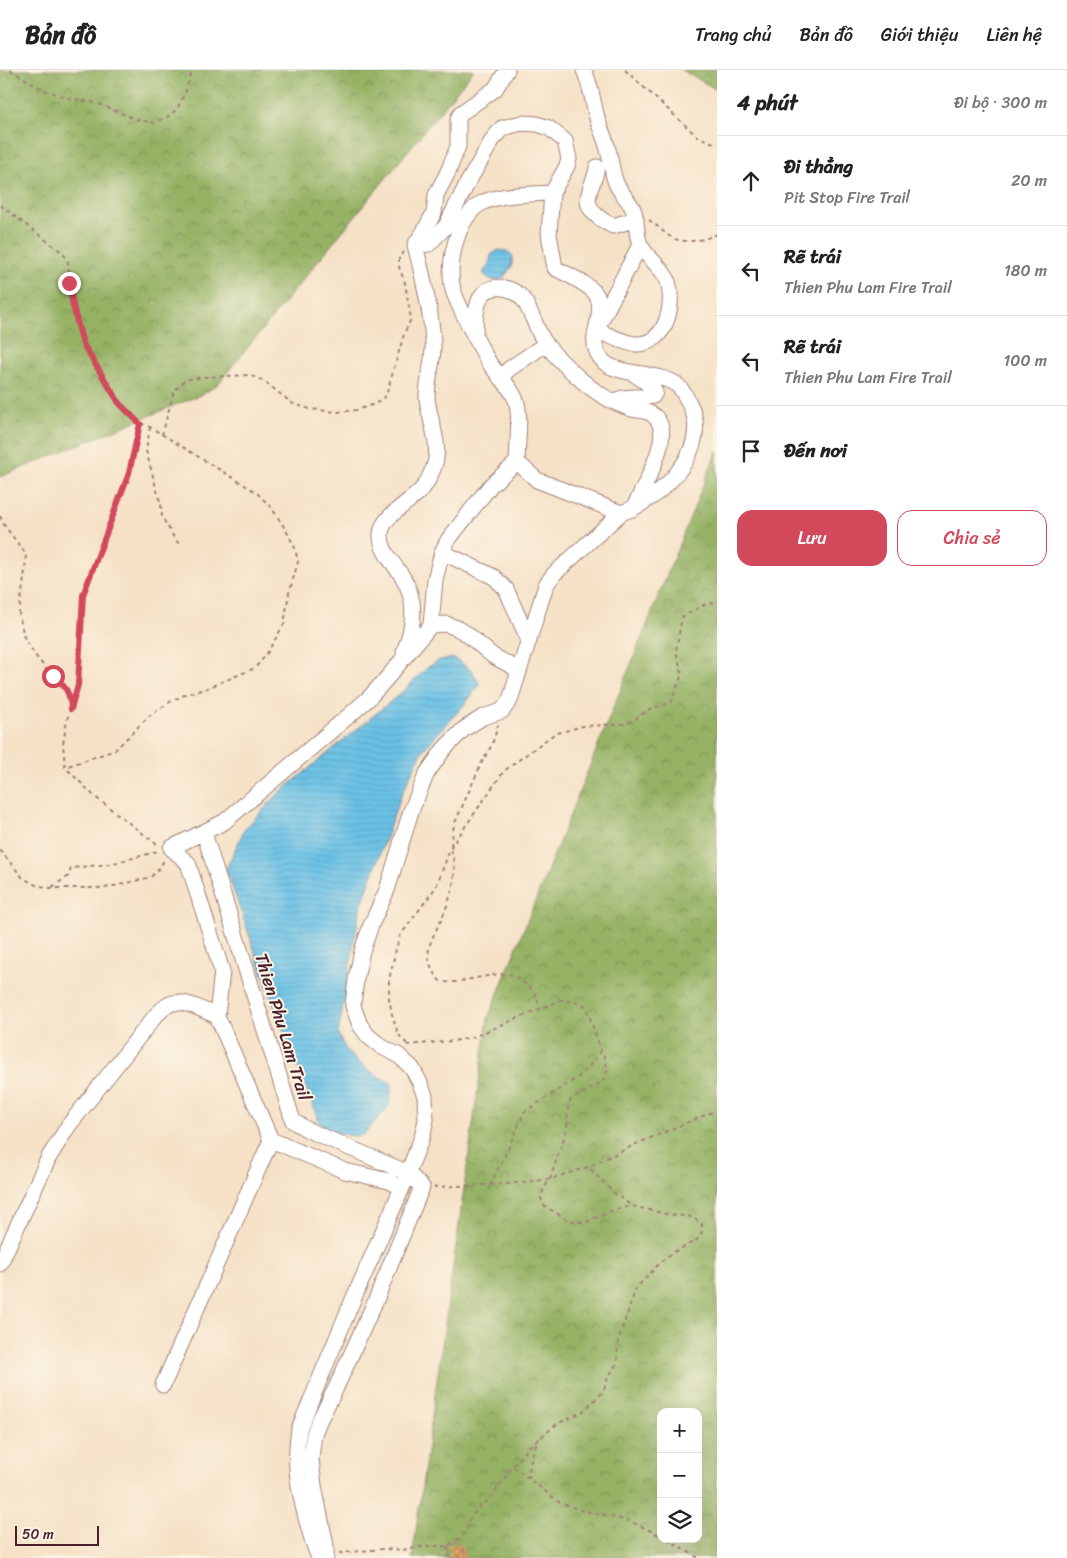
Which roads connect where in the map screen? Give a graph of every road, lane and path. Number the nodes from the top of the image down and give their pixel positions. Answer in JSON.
{"nodes":[{"id":1,"x":10,"y":70,"type":"edge"},
{"id":2,"x":192,"y":70,"type":"edge"},
{"id":3,"x":507,"y":70,"type":"edge"},
{"id":4,"x":584,"y":70,"type":"edge"},
{"id":5,"x":625,"y":70,"type":"edge"},
{"id":6,"x":717,"y":144,"type":"edge"},
{"id":7,"x":596,"y":167,"type":"dead end"},
{"id":8,"x":552,"y":193,"type":"junction"},
{"id":9,"x":0,"y":205,"type":"edge"},
{"id":10,"x":636,"y":219,"type":"junction"},
{"id":11,"x":717,"y":234,"type":"edge"},
{"id":12,"x":415,"y":245,"type":"junction"},
{"id":13,"x":640,"y":245,"type":"junction"},
{"id":14,"x":596,"y":330,"type":"junction"},
{"id":15,"x":475,"y":336,"type":"junction"},
{"id":16,"x":546,"y":344,"type":"junction"},
{"id":17,"x":630,"y":371,"type":"junction"},
{"id":18,"x":500,"y":378,"type":"junction"},
{"id":19,"x":615,"y":402,"type":"junction"},
{"id":20,"x":140,"y":424,"type":"junction"},
{"id":21,"x":150,"y":427,"type":"junction"},
{"id":22,"x":162,"y":434,"type":"junction"},
{"id":23,"x":517,"y":462,"type":"junction"},
{"id":24,"x":627,"y":512,"type":"junction"},
{"id":25,"x":0,"y":516,"type":"edge"},
{"id":26,"x":181,"y":547,"type":"dead end"},
{"id":27,"x":442,"y":552,"type":"junction"},
{"id":28,"x":717,"y":602,"type":"edge"},
{"id":29,"x":431,"y":625,"type":"junction"},
{"id":30,"x":529,"y":640,"type":"junction"},
{"id":31,"x":400,"y":662,"type":"junction"},
{"id":32,"x":519,"y":670,"type":"junction"},
{"id":33,"x":71,"y":709,"type":"junction"},
{"id":34,"x":502,"y":711,"type":"junction"},
{"id":35,"x":65,"y":767,"type":"junction"},
{"id":36,"x":204,"y":833,"type":"junction"},
{"id":37,"x":451,"y":846,"type":"junction"},
{"id":38,"x":171,"y":848,"type":"junction"},
{"id":39,"x":0,"y":850,"type":"edge"},
{"id":40,"x":450,"y":850,"type":"junction"},
{"id":41,"x":50,"y":888,"type":"junction"},
{"id":42,"x":539,"y":1009,"type":"junction"},
{"id":43,"x":217,"y":1016,"type":"junction"},
{"id":44,"x":407,"y":1045,"type":"junction"},
{"id":45,"x":410,"y":1049,"type":"dead end"},
{"id":46,"x":601,"y":1051,"type":"junction"},
{"id":47,"x":717,"y":1110,"type":"edge"},
{"id":48,"x":271,"y":1140,"type":"junction"},
{"id":49,"x":588,"y":1167,"type":"junction"},
{"id":50,"x":408,"y":1173,"type":"junction"},
{"id":51,"x":550,"y":1179,"type":"junction"},
{"id":52,"x":490,"y":1185,"type":"junction"},
{"id":53,"x":422,"y":1187,"type":"junction"},
{"id":54,"x":402,"y":1188,"type":"junction"},
{"id":55,"x":632,"y":1206,"type":"junction"},
{"id":56,"x":0,"y":1264,"type":"edge"},
{"id":57,"x":163,"y":1386,"type":"dead end"},
{"id":58,"x":540,"y":1436,"type":"junction"},
{"id":59,"x":513,"y":1466,"type":"junction"},
{"id":60,"x":529,"y":1479,"type":"junction"},
{"id":61,"x":657,"y":1534,"type":"edge"},
{"id":62,"x":674,"y":1543,"type":"edge"},
{"id":63,"x":446,"y":1546,"type":"junction"},
{"id":64,"x":324,"y":1556,"type":"edge"},
{"id":65,"x":449,"y":1558,"type":"edge"},
{"id":66,"x":699,"y":1558,"type":"edge"}],
"edges":[{"from":1,"to":2,"type":"path"},
{"from":3,"to":12,"type":"street"},
{"from":4,"to":10,"type":"street"},
{"from":5,"to":6,"type":"path"},
{"from":7,"to":10,"type":"street"},
{"from":8,"to":12,"type":"street"},
{"from":8,"to":14,"type":"street"},
{"from":8,"to":15,"type":"street"},
{"from":9,"to":20,"type":"path"},
{"from":10,"to":11,"type":"path"},
{"from":10,"to":13,"type":"street"},
{"from":12,"to":22,"type":"path"},
{"from":12,"to":31,"type":"street"},
{"from":13,"to":14,"type":"street"},
{"from":13,"to":14,"type":"street"},
{"from":14,"to":17,"type":"street"},
{"from":15,"to":16,"type":"street"},
{"from":15,"to":18,"type":"street"},
{"from":16,"to":18,"type":"street"},
{"from":16,"to":19,"type":"street"},
{"from":17,"to":19,"type":"street"},
{"from":17,"to":24,"type":"street"},
{"from":18,"to":23,"type":"street"},
{"from":19,"to":24,"type":"street"},
{"from":20,"to":21,"type":"path"},
{"from":20,"to":33,"type":"path"},
{"from":21,"to":22,"type":"path"},
{"from":21,"to":26,"type":"path"},
{"from":22,"to":35,"type":"path"},
{"from":23,"to":24,"type":"street"},
{"from":23,"to":27,"type":"street"},
{"from":24,"to":30,"type":"street"},
{"from":25,"to":33,"type":"path"},
{"from":27,"to":29,"type":"street"},
{"from":27,"to":30,"type":"street"},
{"from":28,"to":37,"type":"path"},
{"from":29,"to":31,"type":"street"},
{"from":29,"to":32,"type":"street"},
{"from":30,"to":32,"type":"street"},
{"from":31,"to":36,"type":"street"},
{"from":32,"to":34,"type":"street"},
{"from":33,"to":35,"type":"path"},
{"from":34,"to":37,"type":"path"},
{"from":34,"to":50,"type":"street"},
{"from":35,"to":38,"type":"path"},
{"from":36,"to":38,"type":"street"},
{"from":36,"to":50,"type":"street","name":"Thien Phu Lam Trail"},
{"from":37,"to":40,"type":"path"},
{"from":38,"to":41,"type":"path"},
{"from":38,"to":41,"type":"path"},
{"from":38,"to":43,"type":"street"},
{"from":39,"to":41,"type":"path"},
{"from":40,"to":42,"type":"path"},
{"from":40,"to":44,"type":"path"},
{"from":42,"to":44,"type":"path"},
{"from":42,"to":46,"type":"path"},
{"from":43,"to":48,"type":"street"},
{"from":43,"to":56,"type":"street"},
{"from":44,"to":45,"type":"path"},
{"from":46,"to":51,"type":"path"},
{"from":46,"to":52,"type":"path"},
{"from":47,"to":49,"type":"path"},
{"from":48,"to":54,"type":"street"},
{"from":48,"to":57,"type":"street"},
{"from":49,"to":51,"type":"path"},
{"from":49,"to":55,"type":"path"},
{"from":50,"to":53,"type":"street","name":"Thien Phu Lam Trail"},
{"from":50,"to":54,"type":"street"},
{"from":51,"to":52,"type":"path"},
{"from":51,"to":55,"type":"path"},
{"from":52,"to":53,"type":"path"},
{"from":53,"to":64,"type":"street"},
{"from":54,"to":64,"type":"street"},
{"from":55,"to":58,"type":"path"},
{"from":58,"to":59,"type":"path"},
{"from":58,"to":60,"type":"path"},
{"from":59,"to":60,"type":"path"},
{"from":59,"to":63,"type":"path"},
{"from":60,"to":61,"type":"path"},
{"from":62,"to":66,"type":"path"},
{"from":63,"to":64,"type":"path"},
{"from":63,"to":65,"type":"path"}]}
